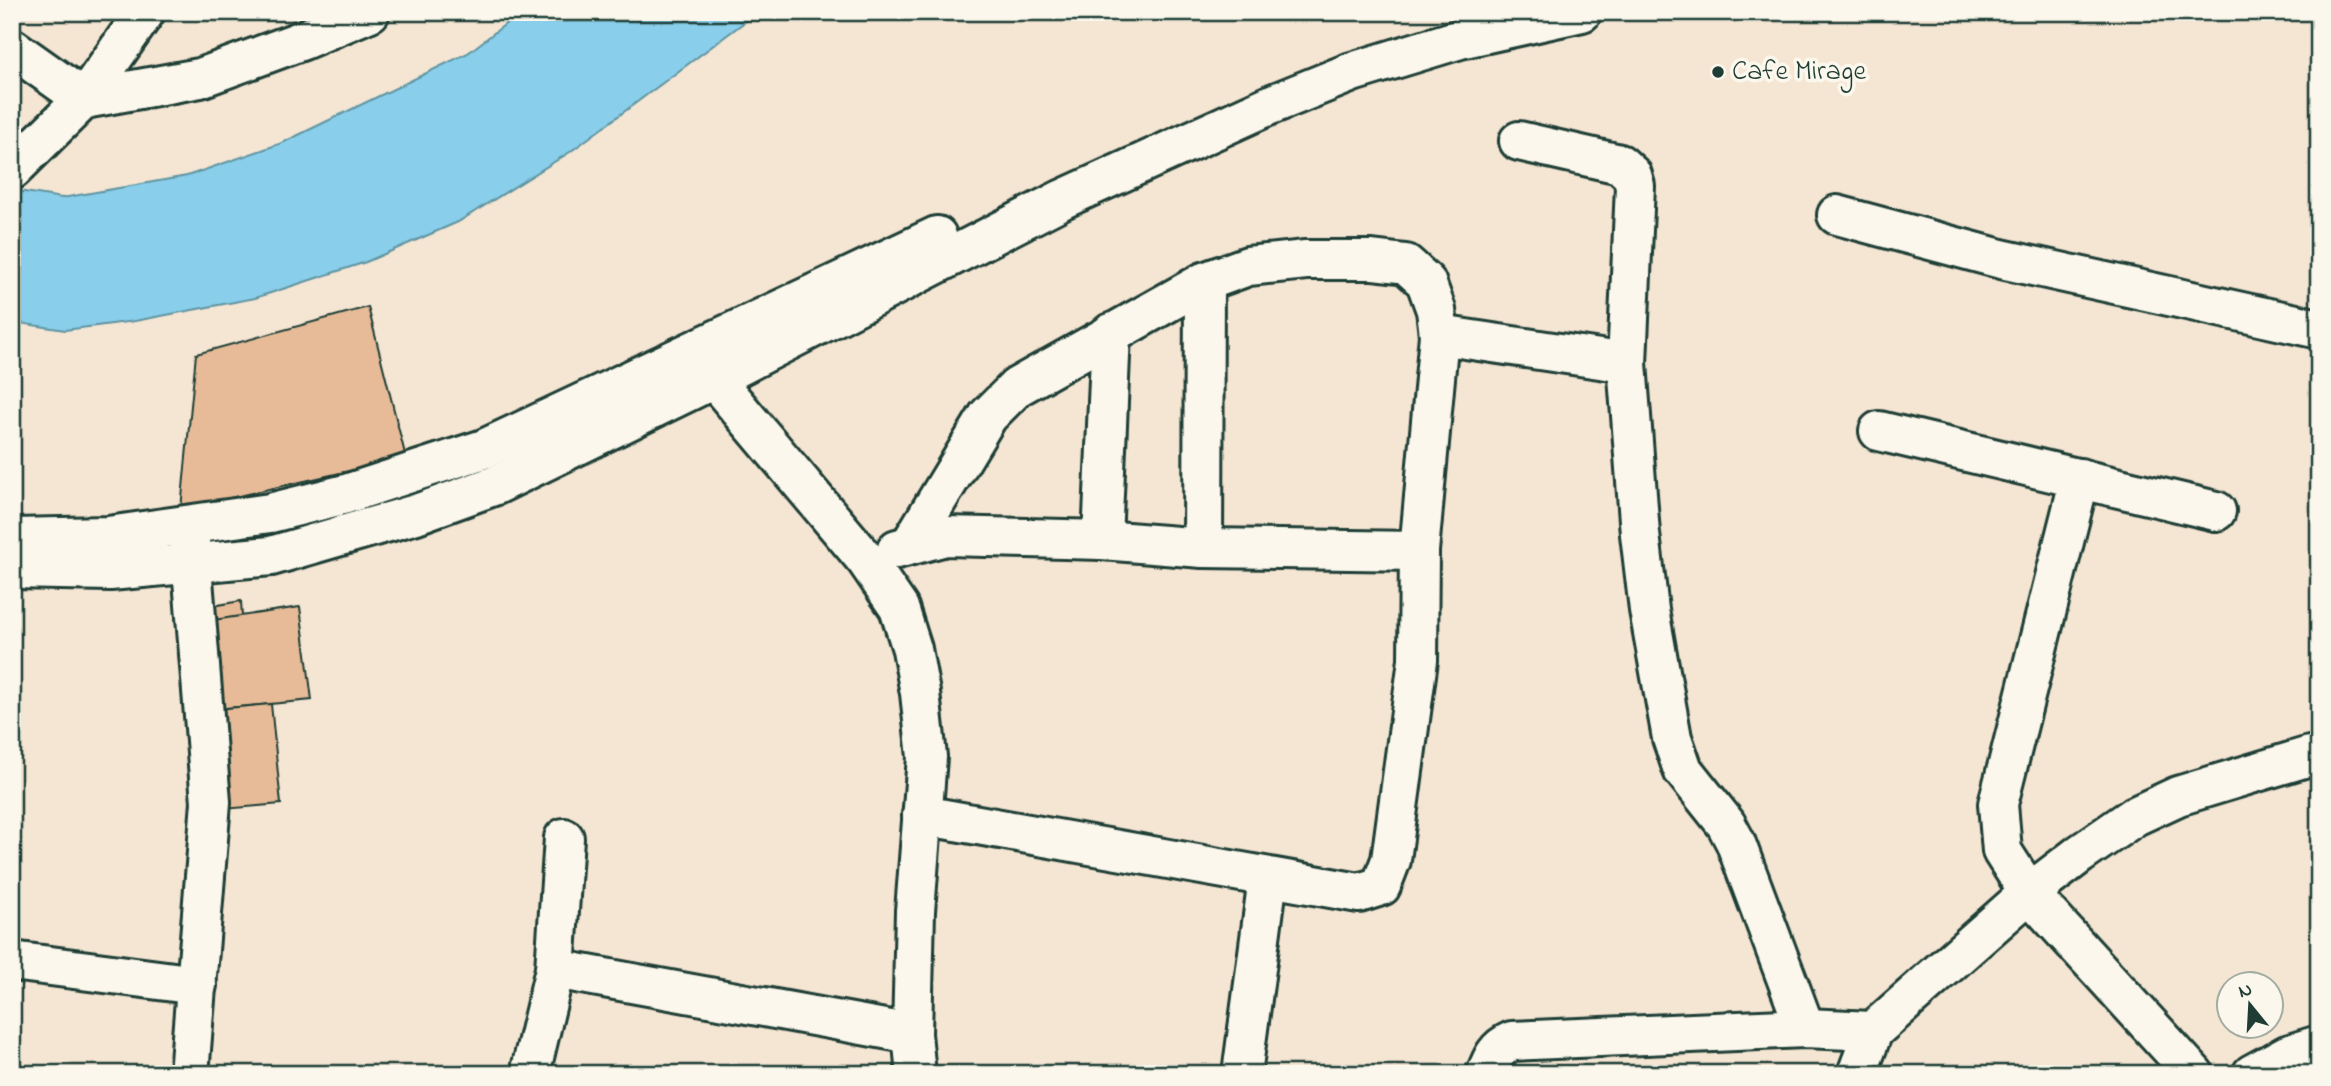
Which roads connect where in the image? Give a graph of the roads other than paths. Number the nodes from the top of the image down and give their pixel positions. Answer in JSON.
{"nodes":[{"id":1,"x":145,"y":12,"type":"edge"},
{"id":2,"x":370,"y":12,"type":"edge"},
{"id":3,"x":1478,"y":12,"type":"edge"},
{"id":4,"x":1582,"y":12,"type":"edge"},
{"id":5,"x":12,"y":48,"type":"edge"},
{"id":6,"x":84,"y":99,"type":"junction"},
{"id":7,"x":1519,"y":141,"type":"dead end"},
{"id":8,"x":24,"y":159,"type":"edge"},
{"id":9,"x":1837,"y":215,"type":"dead end"},
{"id":10,"x":1204,"y":282,"type":"junction"},
{"id":11,"x":2319,"y":329,"type":"edge"},
{"id":12,"x":1111,"y":333,"type":"junction"},
{"id":13,"x":1439,"y":335,"type":"junction"},
{"id":14,"x":1627,"y":363,"type":"junction"},
{"id":15,"x":704,"y":364,"type":"junction"},
{"id":16,"x":1879,"y":431,"type":"dead end"},
{"id":17,"x":2080,"y":478,"type":"junction"},
{"id":18,"x":2216,"y":511,"type":"dead end"},
{"id":19,"x":189,"y":524,"type":"junction"},
{"id":20,"x":12,"y":538,"type":"edge"},
{"id":21,"x":1102,"y":540,"type":"junction"},
{"id":22,"x":911,"y":545,"type":"junction"},
{"id":23,"x":1203,"y":548,"type":"junction"},
{"id":24,"x":1419,"y":551,"type":"junction"},
{"id":25,"x":866,"y":560,"type":"junction"},
{"id":26,"x":191,"y":565,"type":"junction"},
{"id":27,"x":12,"y":569,"type":"edge"},
{"id":28,"x":2316,"y":745,"type":"edge"},
{"id":29,"x":922,"y":815,"type":"junction"},
{"id":30,"x":564,"y":838,"type":"dead end"},
{"id":31,"x":1268,"y":878,"type":"junction"},
{"id":32,"x":2029,"y":894,"type":"junction"},
{"id":33,"x":12,"y":961,"type":"edge"},
{"id":34,"x":555,"y":969,"type":"junction"},
{"id":35,"x":197,"y":985,"type":"junction"},
{"id":36,"x":1805,"y":1028,"type":"junction"},
{"id":37,"x":1873,"y":1031,"type":"junction"},
{"id":38,"x":912,"y":1034,"type":"junction"},
{"id":39,"x":2319,"y":1045,"type":"edge"},
{"id":40,"x":189,"y":1074,"type":"edge"},
{"id":41,"x":530,"y":1074,"type":"edge"},
{"id":42,"x":916,"y":1074,"type":"edge"},
{"id":43,"x":1242,"y":1074,"type":"edge"},
{"id":44,"x":1486,"y":1074,"type":"edge"},
{"id":45,"x":1857,"y":1074,"type":"edge"},
{"id":46,"x":2194,"y":1074,"type":"edge"},
{"id":47,"x":2252,"y":1074,"type":"edge"}],
"edges":[{"from":1,"to":6,"type":"street"},
{"from":2,"to":6,"type":"street"},
{"from":3,"to":15,"type":"street"},
{"from":4,"to":15,"type":"street"},
{"from":5,"to":6,"type":"street"},
{"from":6,"to":8,"type":"street"},
{"from":7,"to":14,"type":"street"},
{"from":9,"to":11,"type":"street"},
{"from":10,"to":12,"type":"street"},
{"from":10,"to":13,"type":"street"},
{"from":10,"to":23,"type":"street"},
{"from":12,"to":21,"type":"street"},
{"from":12,"to":22,"type":"street"},
{"from":13,"to":14,"type":"street"},
{"from":13,"to":24,"type":"street"},
{"from":14,"to":36,"type":"street"},
{"from":15,"to":19,"type":"street"},
{"from":15,"to":25,"type":"street"},
{"from":15,"to":26,"type":"street"},
{"from":16,"to":17,"type":"street"},
{"from":17,"to":18,"type":"street"},
{"from":17,"to":32,"type":"street"},
{"from":19,"to":20,"type":"street"},
{"from":19,"to":26,"type":"street"},
{"from":21,"to":22,"type":"street"},
{"from":21,"to":23,"type":"street"},
{"from":22,"to":25,"type":"street"},
{"from":23,"to":24,"type":"street"},
{"from":24,"to":31,"type":"street"},
{"from":25,"to":29,"type":"street"},
{"from":26,"to":27,"type":"street"},
{"from":26,"to":35,"type":"street"},
{"from":28,"to":32,"type":"street"},
{"from":29,"to":31,"type":"street"},
{"from":29,"to":38,"type":"street"},
{"from":30,"to":34,"type":"street"},
{"from":31,"to":43,"type":"street"},
{"from":32,"to":37,"type":"street"},
{"from":32,"to":46,"type":"street"},
{"from":33,"to":35,"type":"street"},
{"from":34,"to":38,"type":"street"},
{"from":34,"to":41,"type":"street"},
{"from":35,"to":40,"type":"street"},
{"from":36,"to":37,"type":"street"},
{"from":36,"to":44,"type":"street"},
{"from":37,"to":45,"type":"street"},
{"from":38,"to":42,"type":"street"},
{"from":39,"to":47,"type":"street"}]}
